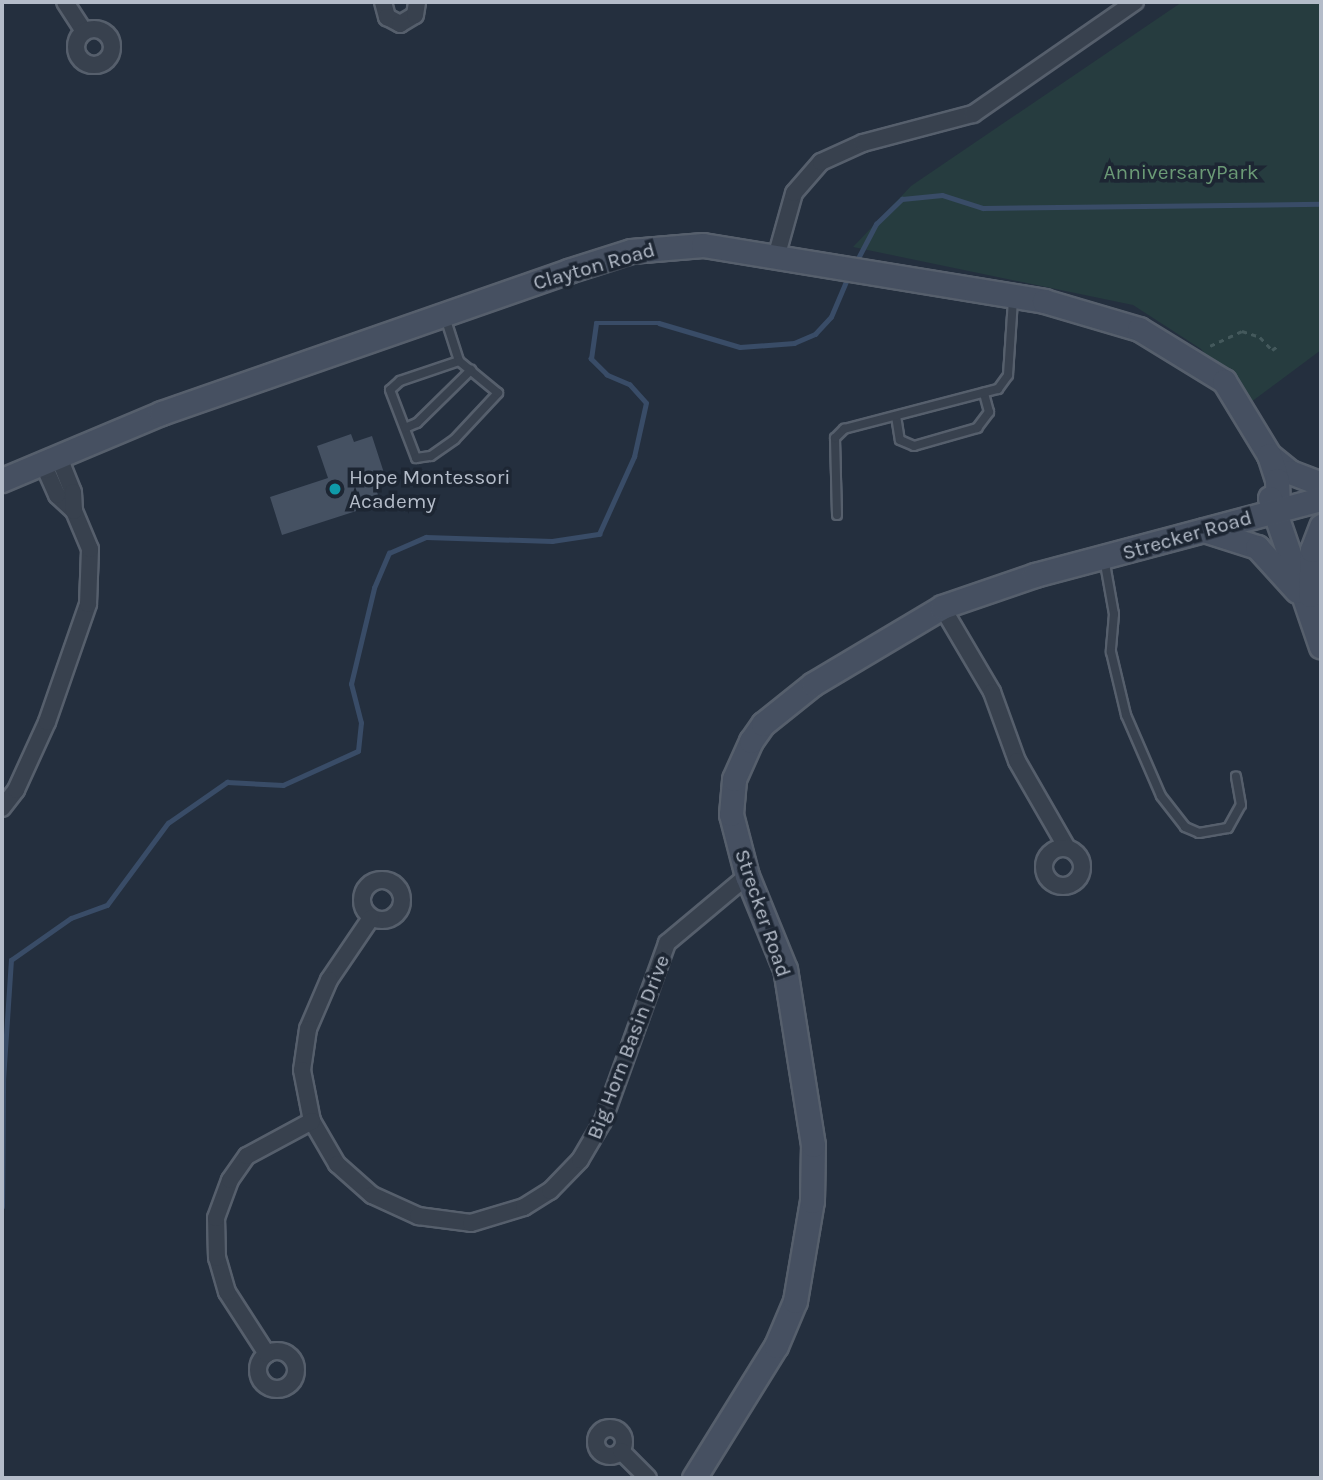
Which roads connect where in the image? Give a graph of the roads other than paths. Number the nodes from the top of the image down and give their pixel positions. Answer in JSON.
{"nodes":[{"id":1,"x":65,"y":2,"type":"edge"},
{"id":2,"x":383,"y":2,"type":"edge"},
{"id":3,"x":417,"y":2,"type":"edge"},
{"id":4,"x":1135,"y":2,"type":"edge"},
{"id":5,"x":84,"y":32,"type":"dead end"},
{"id":6,"x":777,"y":254,"type":"junction"},
{"id":7,"x":1013,"y":296,"type":"junction"},
{"id":8,"x":444,"y":314,"type":"junction"},
{"id":9,"x":459,"y":361,"type":"junction"},
{"id":10,"x":471,"y":370,"type":"junction"},
{"id":11,"x":1200,"y":370,"type":"junction"},
{"id":12,"x":984,"y":393,"type":"junction"},
{"id":13,"x":896,"y":416,"type":"junction"},
{"id":14,"x":405,"y":428,"type":"junction"},
{"id":15,"x":1269,"y":455,"type":"junction"},
{"id":16,"x":51,"y":458,"type":"junction"},
{"id":17,"x":2,"y":481,"type":"edge"},
{"id":18,"x":1321,"y":484,"type":"edge"},
{"id":19,"x":1321,"y":499,"type":"edge"},
{"id":20,"x":1278,"y":510,"type":"junction"},
{"id":21,"x":837,"y":515,"type":"dead end"},
{"id":22,"x":1321,"y":526,"type":"edge"},
{"id":23,"x":1203,"y":530,"type":"junction"},
{"id":24,"x":1104,"y":558,"type":"junction"},
{"id":25,"x":942,"y":607,"type":"junction"},
{"id":26,"x":1309,"y":608,"type":"junction"},
{"id":27,"x":1321,"y":647,"type":"edge"},
{"id":28,"x":1236,"y":776,"type":"dead end"},
{"id":29,"x":2,"y":808,"type":"edge"},
{"id":30,"x":1067,"y":848,"type":"dead end"},
{"id":31,"x":747,"y":876,"type":"junction"},
{"id":32,"x":371,"y":918,"type":"dead end"},
{"id":33,"x":312,"y":1121,"type":"junction"},
{"id":34,"x":267,"y":1353,"type":"dead end"},
{"id":35,"x":621,"y":1451,"type":"dead end"},
{"id":36,"x":644,"y":1477,"type":"edge"},
{"id":37,"x":694,"y":1478,"type":"edge"}],
"edges":[{"from":1,"to":5,"type":"street"},
{"from":2,"to":3,"type":"street"},
{"from":4,"to":6,"type":"street"},
{"from":6,"to":7,"type":"main road","name":"Clayton Road"},
{"from":6,"to":8,"type":"main road","name":"Clayton Road"},
{"from":7,"to":11,"type":"main road","name":"Clayton Road"},
{"from":7,"to":12,"type":"lane"},
{"from":8,"to":9,"type":"lane"},
{"from":8,"to":16,"type":"main road","name":"Clayton Road"},
{"from":9,"to":10,"type":"lane"},
{"from":9,"to":14,"type":"lane"},
{"from":10,"to":14,"type":"lane"},
{"from":10,"to":14,"type":"lane"},
{"from":11,"to":15,"type":"main road","name":"Clayton Road"},
{"from":11,"to":20,"type":"main road","name":"Clayton Road"},
{"from":12,"to":13,"type":"lane"},
{"from":12,"to":13,"type":"lane"},
{"from":13,"to":21,"type":"lane"},
{"from":15,"to":18,"type":"main road"},
{"from":15,"to":20,"type":"main road","name":"Clayton Road"},
{"from":16,"to":17,"type":"main road","name":"Clayton Road"},
{"from":16,"to":29,"type":"street"},
{"from":19,"to":20,"type":"main road","name":"Strecker Road"},
{"from":20,"to":23,"type":"main road","name":"Strecker Road"},
{"from":20,"to":26,"type":"main road","name":"Clayton Road"},
{"from":22,"to":26,"type":"main road"},
{"from":23,"to":24,"type":"main road","name":"Strecker Road"},
{"from":23,"to":26,"type":"main road"},
{"from":24,"to":25,"type":"main road","name":"Strecker Road"},
{"from":24,"to":28,"type":"lane"},
{"from":25,"to":30,"type":"street"},
{"from":25,"to":31,"type":"main road","name":"Strecker Road"},
{"from":26,"to":27,"type":"main road","name":"Clayton Road"},
{"from":31,"to":33,"type":"street","name":"Big Horn Basin Drive"},
{"from":31,"to":37,"type":"main road","name":"Strecker Road"},
{"from":32,"to":33,"type":"street","name":"Big Horn Basin Drive"},
{"from":33,"to":34,"type":"street"},
{"from":35,"to":36,"type":"street"}]}
